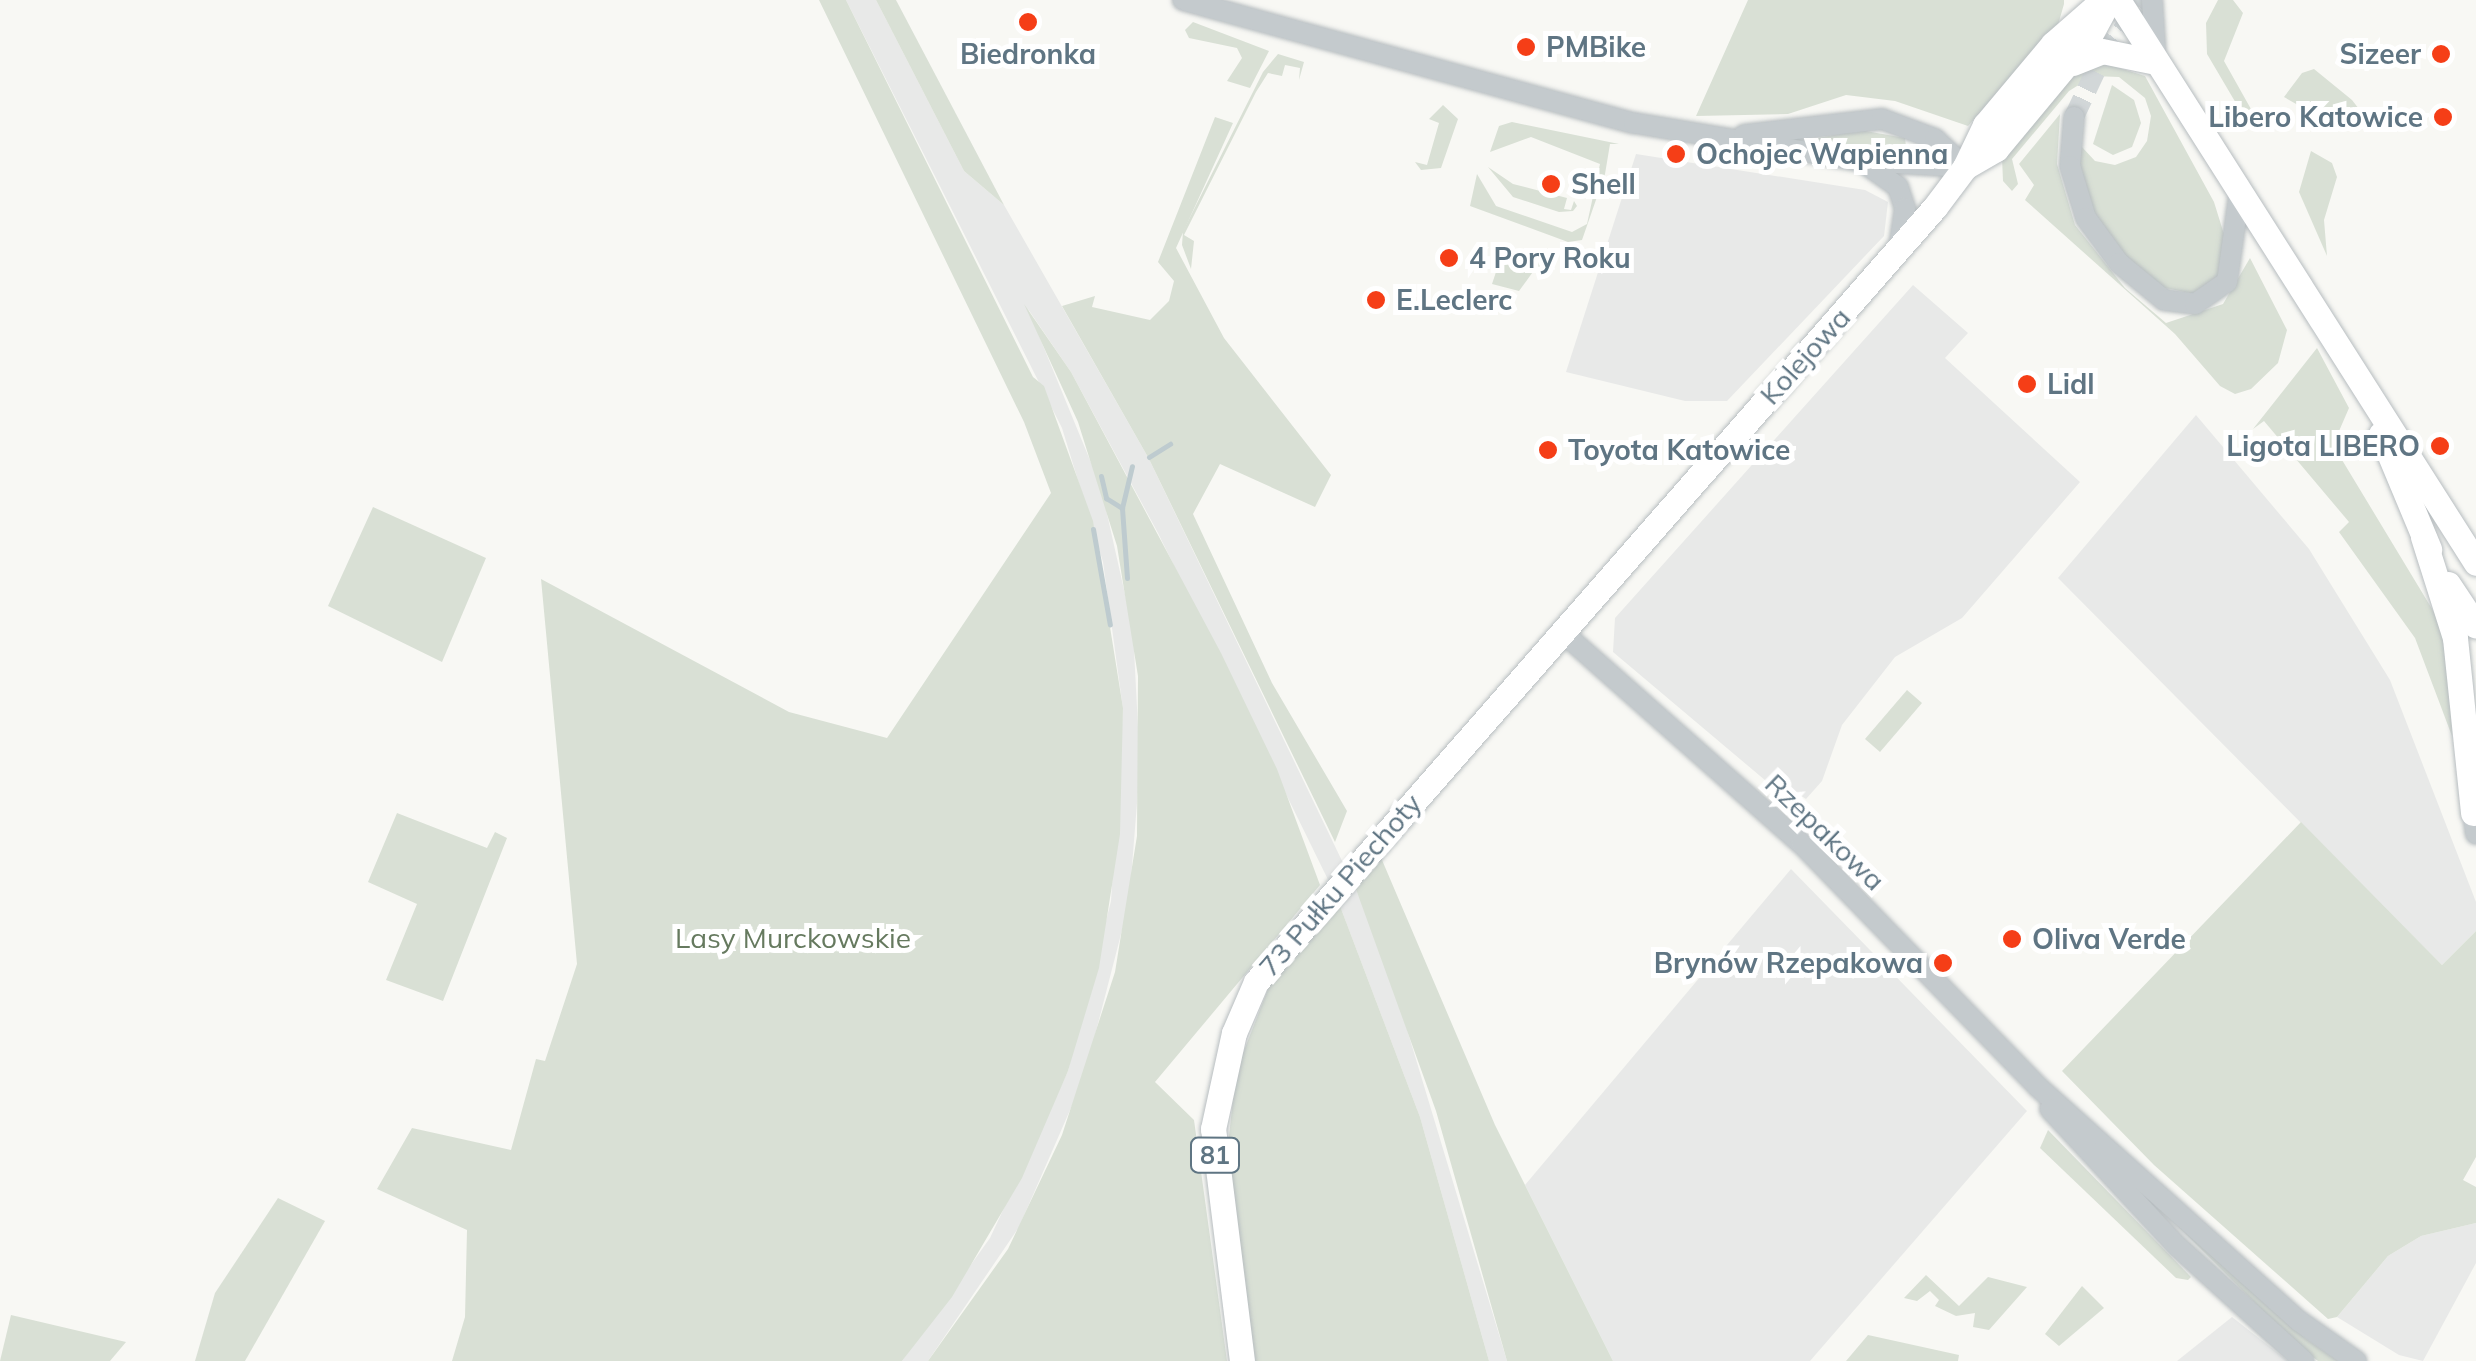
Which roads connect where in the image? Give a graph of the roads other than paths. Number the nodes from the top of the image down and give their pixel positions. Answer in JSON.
{"nodes":[{"id":1,"x":1184,"y":0,"type":"edge"},
{"id":2,"x":2071,"y":0,"type":"edge"},
{"id":3,"x":2106,"y":0,"type":"edge"},
{"id":4,"x":2118,"y":0,"type":"edge"},
{"id":5,"x":2152,"y":0,"type":"edge"},
{"id":6,"x":2068,"y":26,"type":"junction"},
{"id":7,"x":2156,"y":62,"type":"junction"},
{"id":8,"x":2064,"y":68,"type":"junction"},
{"id":9,"x":2074,"y":117,"type":"tunnel mouth"},
{"id":10,"x":1985,"y":125,"type":"junction"},
{"id":11,"x":1730,"y":137,"type":"junction"},
{"id":12,"x":1935,"y":139,"type":"junction"},
{"id":13,"x":1862,"y":162,"type":"junction"},
{"id":14,"x":1965,"y":168,"type":"junction"},
{"id":15,"x":2239,"y":196,"type":"junction"},
{"id":16,"x":1899,"y":248,"type":"junction"},
{"id":17,"x":2358,"y":378,"type":"junction"},
{"id":18,"x":2444,"y":508,"type":"junction"},
{"id":19,"x":2423,"y":537,"type":"junction"},
{"id":20,"x":2476,"y":549,"type":"edge"},
{"id":21,"x":2476,"y":563,"type":"edge"},
{"id":22,"x":2476,"y":626,"type":"edge"},
{"id":23,"x":1561,"y":631,"type":"junction"},
{"id":24,"x":2475,"y":823,"type":"edge"},
{"id":25,"x":2037,"y":1086,"type":"junction"},
{"id":26,"x":1242,"y":1361,"type":"edge"},
{"id":27,"x":2304,"y":1361,"type":"edge"},
{"id":28,"x":2356,"y":1361,"type":"edge"}],
"edges":[{"from":1,"to":11,"type":"street"},
{"from":2,"to":6,"type":"main road"},
{"from":3,"to":6,"type":"main road","name":"Kolejowa","number":"81"},
{"from":3,"to":8,"type":"main road","name":"Kolejowa","number":"81"},
{"from":4,"to":7,"type":"main road"},
{"from":5,"to":7,"type":"street"},
{"from":6,"to":10,"type":"main road","name":"Kolejowa","number":"81"},
{"from":7,"to":8,"type":"main road"},
{"from":7,"to":15,"type":"main road"},
{"from":8,"to":14,"type":"main road","name":"Kolejowa","number":"81"},
{"from":9,"to":15,"type":"street"},
{"from":10,"to":12,"type":"street"},
{"from":10,"to":14,"type":"main road","name":"Kolejowa","number":"81"},
{"from":11,"to":12,"type":"street"},
{"from":11,"to":13,"type":"street"},
{"from":12,"to":14,"type":"street"},
{"from":13,"to":14,"type":"street"},
{"from":13,"to":16,"type":"street"},
{"from":14,"to":16,"type":"main road","name":"Kolejowa","number":"81"},
{"from":15,"to":17,"type":"main road"},
{"from":16,"to":23,"type":"main road","name":"Kolejowa","number":"81"},
{"from":17,"to":18,"type":"main road"},
{"from":17,"to":19,"type":"main road"},
{"from":18,"to":20,"type":"main road"},
{"from":18,"to":21,"type":"main road"},
{"from":19,"to":22,"type":"main road"},
{"from":19,"to":24,"type":"main road"},
{"from":23,"to":25,"type":"street","name":"Rzepakowa"},
{"from":23,"to":26,"type":"main road","name":"73 Pułku Piechoty","number":"81"},
{"from":25,"to":27,"type":"street","name":"Rzepakowa"},
{"from":25,"to":28,"type":"street","name":"Rzepakowa"}]}
